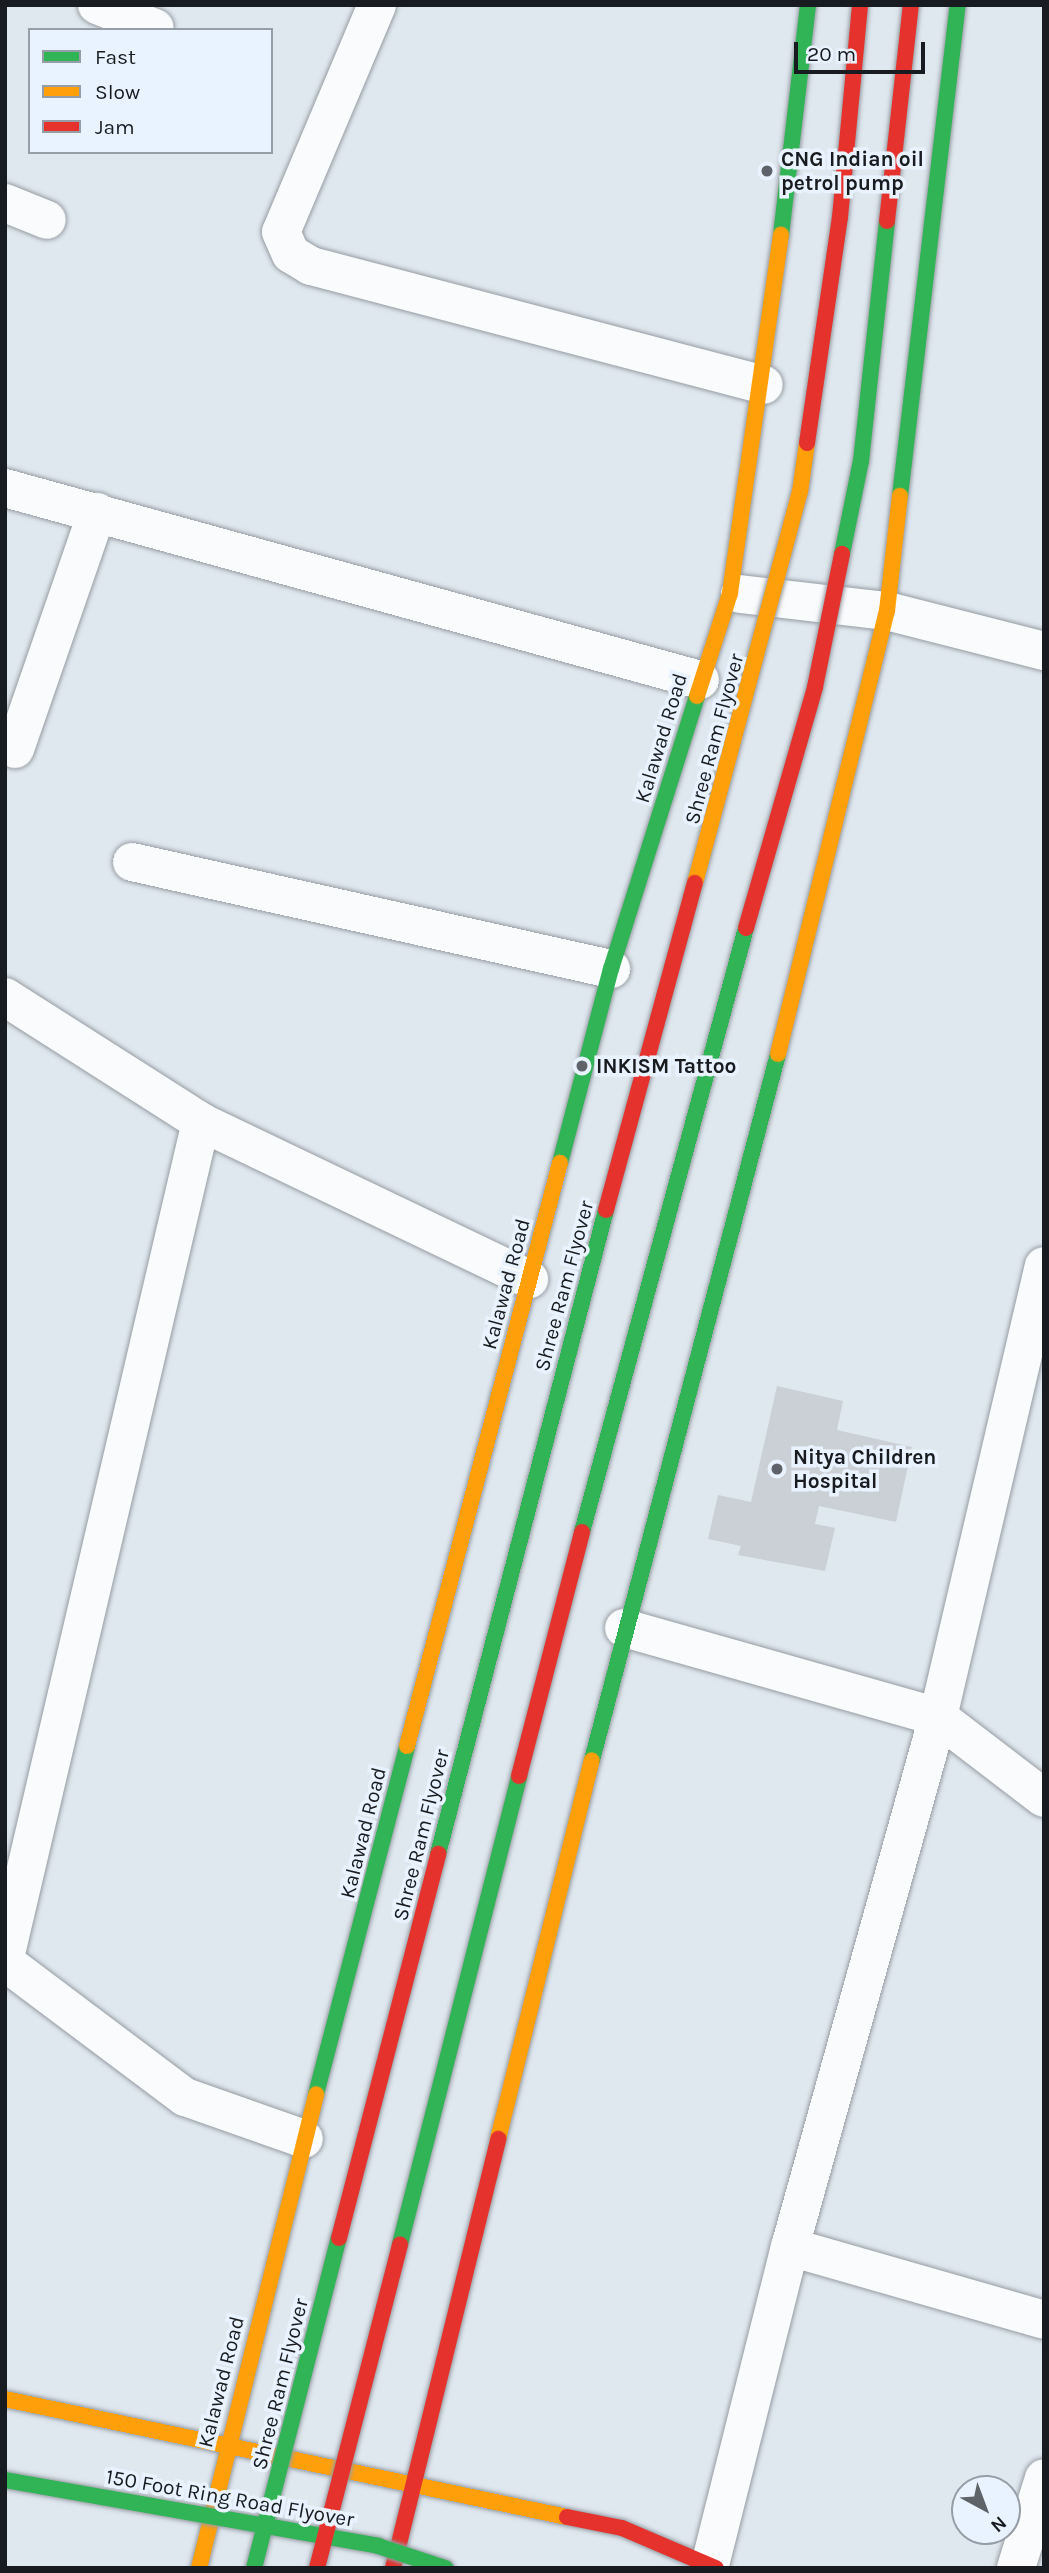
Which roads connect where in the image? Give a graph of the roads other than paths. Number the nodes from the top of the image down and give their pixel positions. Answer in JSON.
{"nodes":[{"id":1,"x":97,"y":5,"type":"edge"},
{"id":2,"x":377,"y":5,"type":"edge"},
{"id":3,"x":808,"y":5,"type":"edge"},
{"id":4,"x":860,"y":5,"type":"edge"},
{"id":5,"x":911,"y":5,"type":"edge"},
{"id":6,"x":958,"y":5,"type":"edge"},
{"id":7,"x":155,"y":28,"type":"edge"},
{"id":8,"x":5,"y":203,"type":"edge"},
{"id":9,"x":47,"y":220,"type":"dead end"},
{"id":10,"x":764,"y":385,"type":"junction"},
{"id":11,"x":5,"y":488,"type":"edge"},
{"id":12,"x":97,"y":513,"type":"junction"},
{"id":13,"x":730,"y":593,"type":"junction"},
{"id":14,"x":887,"y":611,"type":"junction"},
{"id":15,"x":1044,"y":652,"type":"edge"},
{"id":16,"x":701,"y":680,"type":"junction"},
{"id":17,"x":15,"y":749,"type":"dead end"},
{"id":18,"x":131,"y":862,"type":"dead end"},
{"id":19,"x":611,"y":968,"type":"junction"},
{"id":20,"x":5,"y":997,"type":"edge"},
{"id":21,"x":201,"y":1122,"type":"junction"},
{"id":22,"x":1044,"y":1266,"type":"edge"},
{"id":23,"x":529,"y":1279,"type":"junction"},
{"id":24,"x":624,"y":1628,"type":"junction"},
{"id":25,"x":938,"y":1717,"type":"junction"},
{"id":26,"x":1044,"y":1798,"type":"edge"},
{"id":27,"x":5,"y":1960,"type":"edge"},
{"id":28,"x":304,"y":2139,"type":"junction"},
{"id":29,"x":790,"y":2247,"type":"junction"},
{"id":30,"x":1044,"y":2320,"type":"edge"},
{"id":31,"x":5,"y":2399,"type":"edge"},
{"id":32,"x":226,"y":2445,"type":"junction"},
{"id":33,"x":1044,"y":2478,"type":"edge"},
{"id":34,"x":5,"y":2480,"type":"edge"},
{"id":35,"x":415,"y":2483,"type":"junction"},
{"id":36,"x":713,"y":2566,"type":"edge"},
{"id":37,"x":199,"y":2568,"type":"edge"},
{"id":38,"x":254,"y":2568,"type":"edge"},
{"id":39,"x":317,"y":2568,"type":"edge"},
{"id":40,"x":393,"y":2568,"type":"edge"},
{"id":41,"x":445,"y":2568,"type":"edge"},
{"id":42,"x":1016,"y":2568,"type":"edge"}],
"edges":[{"from":1,"to":7,"type":"street"},
{"from":2,"to":10,"type":"street"},
{"from":3,"to":10,"type":"main road","name":"Kalawad Road"},
{"from":4,"to":38,"type":"main road","name":"Shree Ram Flyover","bridge":true},
{"from":5,"to":39,"type":"main road","bridge":true},
{"from":6,"to":14,"type":"main road"},
{"from":8,"to":9,"type":"street"},
{"from":10,"to":13,"type":"main road","name":"Kalawad Road"},
{"from":11,"to":12,"type":"street"},
{"from":12,"to":16,"type":"street"},
{"from":12,"to":17,"type":"street"},
{"from":13,"to":14,"type":"street"},
{"from":13,"to":16,"type":"main road","name":"Kalawad Road"},
{"from":14,"to":15,"type":"street"},
{"from":14,"to":24,"type":"main road"},
{"from":16,"to":19,"type":"main road","name":"Kalawad Road"},
{"from":18,"to":19,"type":"street"},
{"from":19,"to":23,"type":"main road","name":"Kalawad Road"},
{"from":20,"to":21,"type":"street"},
{"from":21,"to":23,"type":"street"},
{"from":21,"to":27,"type":"street"},
{"from":22,"to":25,"type":"street"},
{"from":23,"to":28,"type":"main road","name":"Kalawad Road"},
{"from":24,"to":25,"type":"street"},
{"from":24,"to":35,"type":"main road"},
{"from":25,"to":26,"type":"street"},
{"from":25,"to":29,"type":"street"},
{"from":27,"to":28,"type":"street"},
{"from":28,"to":32,"type":"main road","name":"Kalawad Road"},
{"from":29,"to":30,"type":"street"},
{"from":29,"to":36,"type":"street"},
{"from":31,"to":32,"type":"main road"},
{"from":32,"to":35,"type":"main road"},
{"from":32,"to":37,"type":"main road","name":"Kalawad Road"},
{"from":33,"to":42,"type":"street"},
{"from":34,"to":41,"type":"main road","name":"150 Foot Ring Road Flyover","bridge":true},
{"from":35,"to":36,"type":"main road"},
{"from":35,"to":40,"type":"main road"}]}
